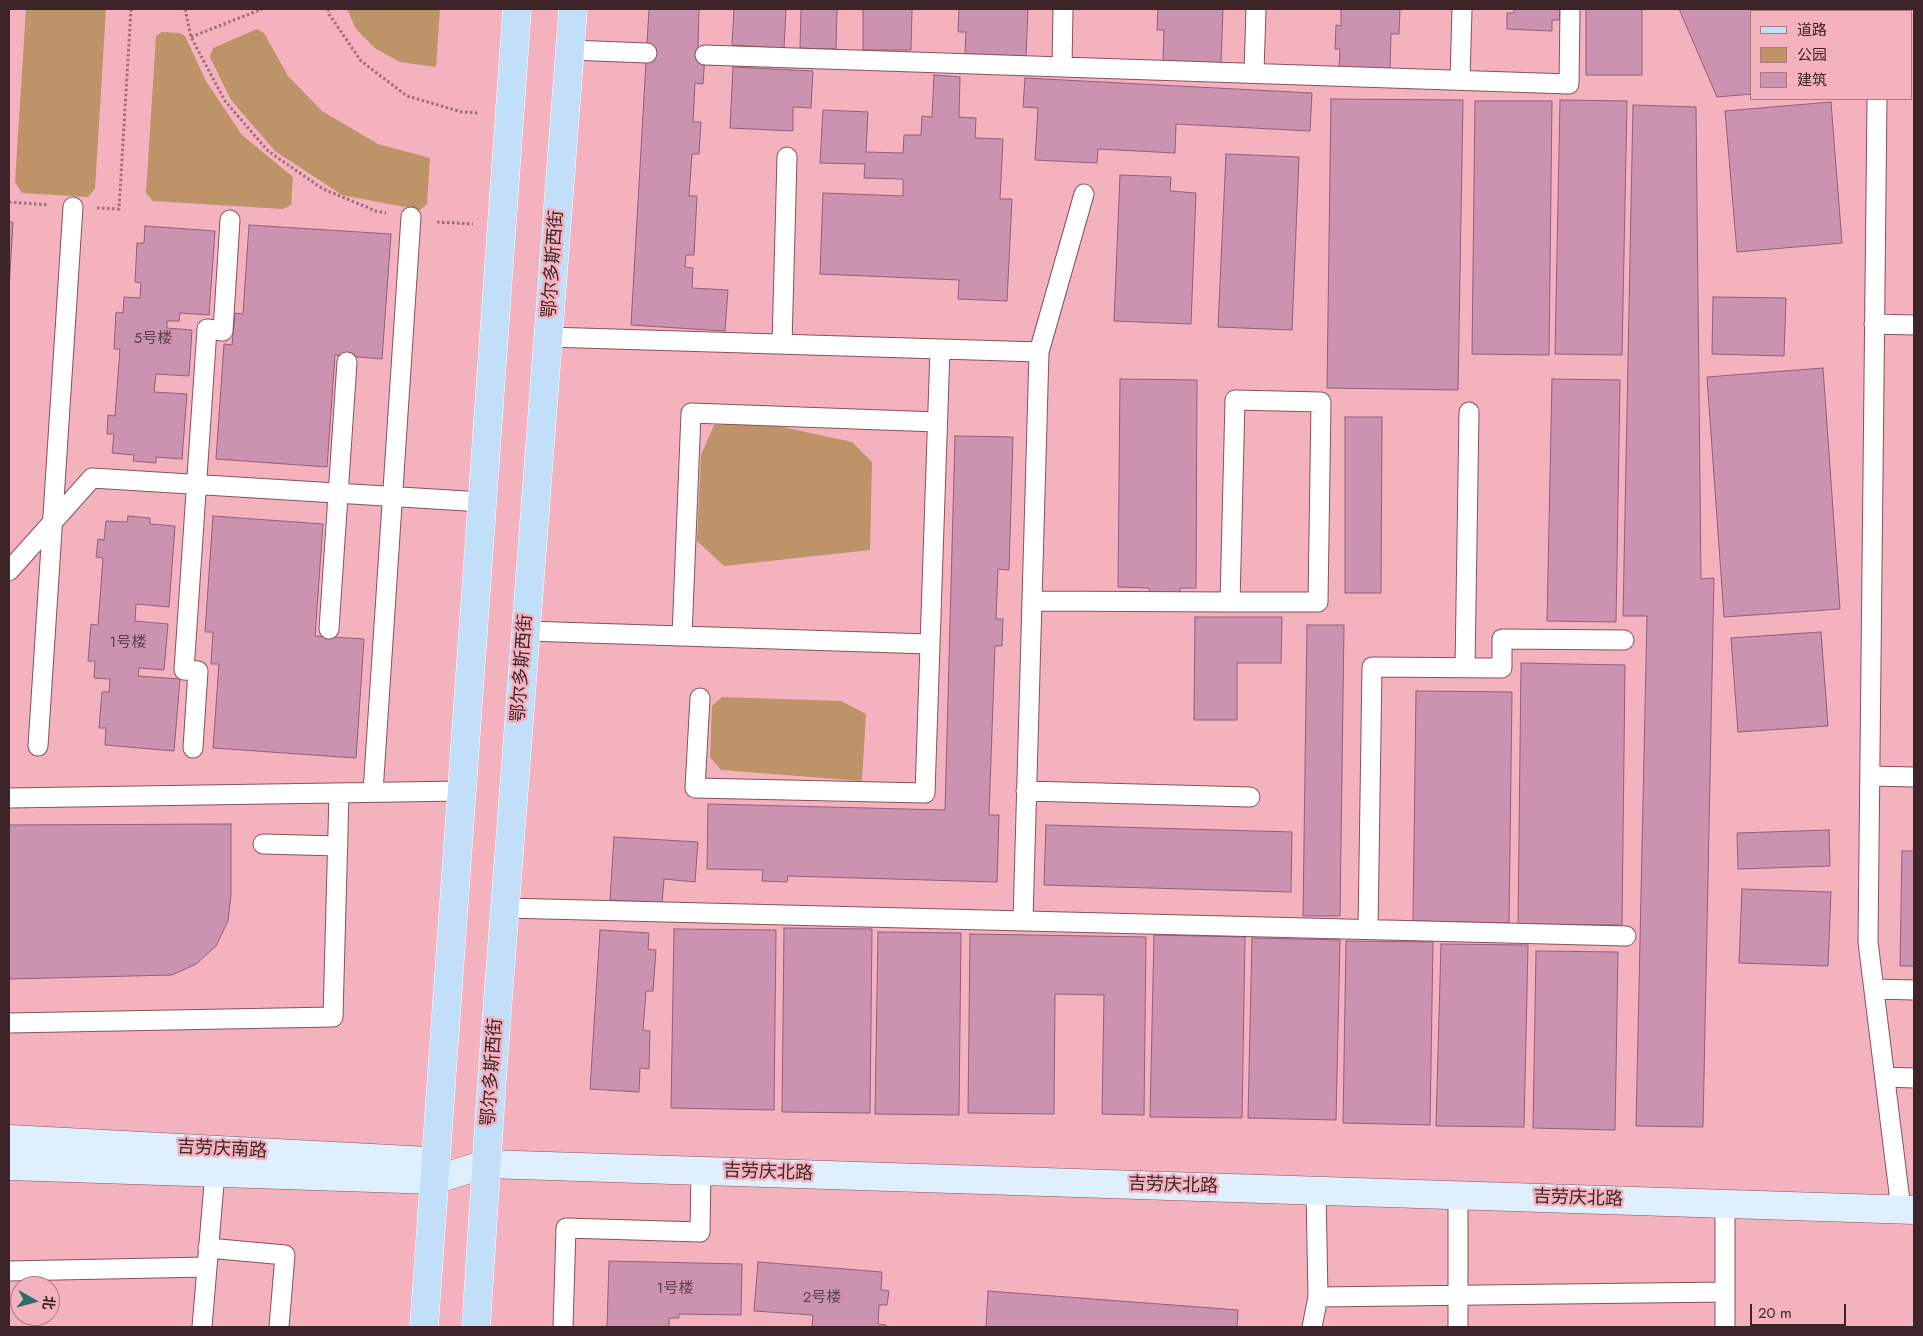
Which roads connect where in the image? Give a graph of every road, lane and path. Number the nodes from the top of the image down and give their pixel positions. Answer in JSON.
{"nodes":[{"id":1,"x":132,"y":9,"type":"edge"},
{"id":2,"x":185,"y":9,"type":"edge"},
{"id":3,"x":262,"y":9,"type":"edge"},
{"id":4,"x":328,"y":9,"type":"edge"},
{"id":5,"x":517,"y":9,"type":"edge"},
{"id":6,"x":573,"y":9,"type":"edge"},
{"id":7,"x":1063,"y":9,"type":"edge"},
{"id":8,"x":1256,"y":9,"type":"edge"},
{"id":9,"x":1462,"y":9,"type":"edge"},
{"id":10,"x":1570,"y":9,"type":"edge"},
{"id":11,"x":191,"y":37,"type":"junction"},
{"id":12,"x":570,"y":50,"type":"junction"},
{"id":13,"x":647,"y":53,"type":"dead end"},
{"id":14,"x":705,"y":55,"type":"dead end"},
{"id":15,"x":1062,"y":67,"type":"junction"},
{"id":16,"x":1254,"y":73,"type":"junction"},
{"id":17,"x":1460,"y":80,"type":"junction"},
{"id":18,"x":1877,"y":100,"type":"edge"},
{"id":19,"x":510,"y":115,"type":"junction"},
{"id":20,"x":787,"y":157,"type":"dead end"},
{"id":21,"x":1084,"y":194,"type":"dead end"},
{"id":22,"x":9,"y":202,"type":"edge"},
{"id":23,"x":73,"y":206,"type":"junction"},
{"id":24,"x":411,"y":217,"type":"junction"},
{"id":25,"x":230,"y":220,"type":"dead end"},
{"id":26,"x":502,"y":226,"type":"junction"},
{"id":27,"x":1874,"y":324,"type":"junction"},
{"id":28,"x":1914,"y":325,"type":"edge"},
{"id":29,"x":548,"y":337,"type":"junction"},
{"id":30,"x":782,"y":344,"type":"junction"},
{"id":31,"x":940,"y":349,"type":"junction"},
{"id":32,"x":1039,"y":352,"type":"junction"},
{"id":33,"x":347,"y":362,"type":"dead end"},
{"id":34,"x":1470,"y":412,"type":"dead end"},
{"id":35,"x":937,"y":422,"type":"junction"},
{"id":36,"x":196,"y":485,"type":"junction"},
{"id":37,"x":338,"y":493,"type":"junction"},
{"id":38,"x":392,"y":497,"type":"junction"},
{"id":39,"x":482,"y":502,"type":"junction"},
{"id":40,"x":52,"y":523,"type":"junction"},
{"id":41,"x":9,"y":571,"type":"edge"},
{"id":42,"x":1032,"y":601,"type":"junction"},
{"id":43,"x":1230,"y":602,"type":"junction"},
{"id":44,"x":329,"y":629,"type":"dead end"},
{"id":45,"x":526,"y":632,"type":"junction"},
{"id":46,"x":682,"y":636,"type":"junction"},
{"id":47,"x":1624,"y":640,"type":"dead end"},
{"id":48,"x":929,"y":644,"type":"junction"},
{"id":49,"x":1465,"y":667,"type":"junction"},
{"id":50,"x":700,"y":698,"type":"dead end"},
{"id":51,"x":38,"y":746,"type":"dead end"},
{"id":52,"x":193,"y":748,"type":"dead end"},
{"id":53,"x":1870,"y":776,"type":"junction"},
{"id":54,"x":1914,"y":778,"type":"edge"},
{"id":55,"x":462,"y":791,"type":"junction"},
{"id":56,"x":1026,"y":791,"type":"junction"},
{"id":57,"x":373,"y":792,"type":"junction"},
{"id":58,"x":339,"y":793,"type":"junction"},
{"id":59,"x":1250,"y":797,"type":"dead end"},
{"id":60,"x":9,"y":798,"type":"edge"},
{"id":61,"x":263,"y":844,"type":"dead end"},
{"id":62,"x":338,"y":846,"type":"junction"},
{"id":63,"x":505,"y":908,"type":"junction"},
{"id":64,"x":1023,"y":920,"type":"junction"},
{"id":65,"x":1368,"y":929,"type":"junction"},
{"id":66,"x":1626,"y":936,"type":"dead end"},
{"id":67,"x":1874,"y":989,"type":"junction"},
{"id":68,"x":1914,"y":990,"type":"edge"},
{"id":69,"x":9,"y":1024,"type":"edge"},
{"id":70,"x":1885,"y":1077,"type":"junction"},
{"id":71,"x":1914,"y":1078,"type":"edge"},
{"id":72,"x":9,"y":1139,"type":"edge"},
{"id":73,"x":486,"y":1164,"type":"junction"},
{"id":74,"x":9,"y":1166,"type":"edge"},
{"id":75,"x":435,"y":1171,"type":"junction"},
{"id":76,"x":702,"y":1171,"type":"junction"},
{"id":77,"x":216,"y":1172,"type":"junction"},
{"id":78,"x":1316,"y":1190,"type":"junction"},
{"id":79,"x":1458,"y":1195,"type":"junction"},
{"id":80,"x":1725,"y":1203,"type":"junction"},
{"id":81,"x":1908,"y":1210,"type":"edge"},
{"id":82,"x":208,"y":1248,"type":"junction"},
{"id":83,"x":207,"y":1267,"type":"junction"},
{"id":84,"x":9,"y":1271,"type":"edge"},
{"id":85,"x":1725,"y":1292,"type":"junction"},
{"id":86,"x":1458,"y":1295,"type":"junction"},
{"id":87,"x":1318,"y":1297,"type":"junction"},
{"id":88,"x":202,"y":1327,"type":"edge"},
{"id":89,"x":279,"y":1327,"type":"edge"},
{"id":90,"x":424,"y":1327,"type":"edge"},
{"id":91,"x":476,"y":1327,"type":"edge"},
{"id":92,"x":563,"y":1327,"type":"edge"},
{"id":93,"x":1312,"y":1327,"type":"edge"},
{"id":94,"x":1458,"y":1327,"type":"edge"},
{"id":95,"x":1725,"y":1327,"type":"edge"}],
"edges":[{"from":1,"to":23,"type":"path"},
{"from":2,"to":11,"type":"path"},
{"from":3,"to":11,"type":"path"},
{"from":4,"to":19,"type":"path"},
{"from":5,"to":19,"type":"main road"},
{"from":6,"to":12,"type":"main road","name":"鄂尔多斯西街"},
{"from":7,"to":15,"type":"lane"},
{"from":8,"to":16,"type":"lane"},
{"from":9,"to":17,"type":"lane"},
{"from":10,"to":17,"type":"lane"},
{"from":11,"to":24,"type":"path"},
{"from":12,"to":13,"type":"lane"},
{"from":12,"to":29,"type":"main road","name":"鄂尔多斯西街"},
{"from":14,"to":15,"type":"lane"},
{"from":15,"to":16,"type":"lane"},
{"from":16,"to":17,"type":"lane"},
{"from":18,"to":27,"type":"lane"},
{"from":19,"to":26,"type":"main road"},
{"from":20,"to":30,"type":"lane"},
{"from":21,"to":32,"type":"lane"},
{"from":22,"to":23,"type":"path"},
{"from":23,"to":40,"type":"lane"},
{"from":24,"to":26,"type":"path"},
{"from":24,"to":38,"type":"lane"},
{"from":25,"to":36,"type":"lane"},
{"from":26,"to":39,"type":"main road"},
{"from":27,"to":28,"type":"lane"},
{"from":27,"to":53,"type":"lane"},
{"from":29,"to":30,"type":"lane"},
{"from":29,"to":45,"type":"main road","name":"鄂尔多斯西街"},
{"from":30,"to":31,"type":"lane"},
{"from":31,"to":32,"type":"lane"},
{"from":31,"to":35,"type":"lane"},
{"from":32,"to":42,"type":"lane"},
{"from":33,"to":37,"type":"lane"},
{"from":34,"to":49,"type":"lane"},
{"from":35,"to":46,"type":"lane"},
{"from":35,"to":48,"type":"lane"},
{"from":36,"to":37,"type":"lane"},
{"from":36,"to":40,"type":"lane"},
{"from":36,"to":52,"type":"lane"},
{"from":37,"to":38,"type":"lane"},
{"from":37,"to":44,"type":"lane"},
{"from":38,"to":39,"type":"lane"},
{"from":38,"to":57,"type":"lane"},
{"from":39,"to":55,"type":"main road"},
{"from":40,"to":41,"type":"lane"},
{"from":40,"to":51,"type":"lane"},
{"from":42,"to":43,"type":"lane"},
{"from":42,"to":56,"type":"lane"},
{"from":43,"to":43,"type":"lane"},
{"from":45,"to":46,"type":"lane"},
{"from":45,"to":63,"type":"main road","name":"鄂尔多斯西街"},
{"from":46,"to":48,"type":"lane"},
{"from":47,"to":49,"type":"lane"},
{"from":48,"to":50,"type":"lane"},
{"from":49,"to":65,"type":"lane"},
{"from":53,"to":54,"type":"lane"},
{"from":53,"to":67,"type":"lane"},
{"from":55,"to":57,"type":"lane"},
{"from":55,"to":75,"type":"main road"},
{"from":56,"to":59,"type":"lane"},
{"from":56,"to":64,"type":"lane"},
{"from":57,"to":58,"type":"lane"},
{"from":58,"to":60,"type":"lane"},
{"from":58,"to":62,"type":"lane"},
{"from":61,"to":62,"type":"lane"},
{"from":62,"to":69,"type":"lane"},
{"from":63,"to":64,"type":"lane"},
{"from":63,"to":73,"type":"main road","name":"鄂尔多斯西街"},
{"from":64,"to":65,"type":"lane"},
{"from":65,"to":66,"type":"lane"},
{"from":67,"to":68,"type":"lane"},
{"from":67,"to":70,"type":"lane"},
{"from":70,"to":71,"type":"lane"},
{"from":70,"to":81,"type":"lane"},
{"from":72,"to":75,"type":"main road","name":"吉劳庆南路"},
{"from":73,"to":75,"type":"main road","name":"吉劳庆北路"},
{"from":73,"to":76,"type":"main road","name":"吉劳庆北路"},
{"from":73,"to":91,"type":"main road","name":"鄂尔多斯西街"},
{"from":74,"to":77,"type":"main road","name":"吉劳庆南路"},
{"from":75,"to":77,"type":"main road","name":"吉劳庆南路"},
{"from":75,"to":90,"type":"main road"},
{"from":76,"to":78,"type":"main road","name":"吉劳庆北路"},
{"from":76,"to":92,"type":"lane"},
{"from":77,"to":82,"type":"lane"},
{"from":78,"to":79,"type":"main road","name":"吉劳庆北路"},
{"from":78,"to":87,"type":"lane"},
{"from":79,"to":80,"type":"main road","name":"吉劳庆北路"},
{"from":79,"to":86,"type":"lane"},
{"from":80,"to":81,"type":"main road","name":"吉劳庆北路"},
{"from":80,"to":85,"type":"lane"},
{"from":82,"to":83,"type":"lane"},
{"from":82,"to":89,"type":"lane"},
{"from":83,"to":84,"type":"lane"},
{"from":83,"to":88,"type":"lane"},
{"from":85,"to":86,"type":"lane"},
{"from":85,"to":95,"type":"lane"},
{"from":86,"to":87,"type":"lane"},
{"from":86,"to":94,"type":"lane"},
{"from":87,"to":93,"type":"lane"}]}
